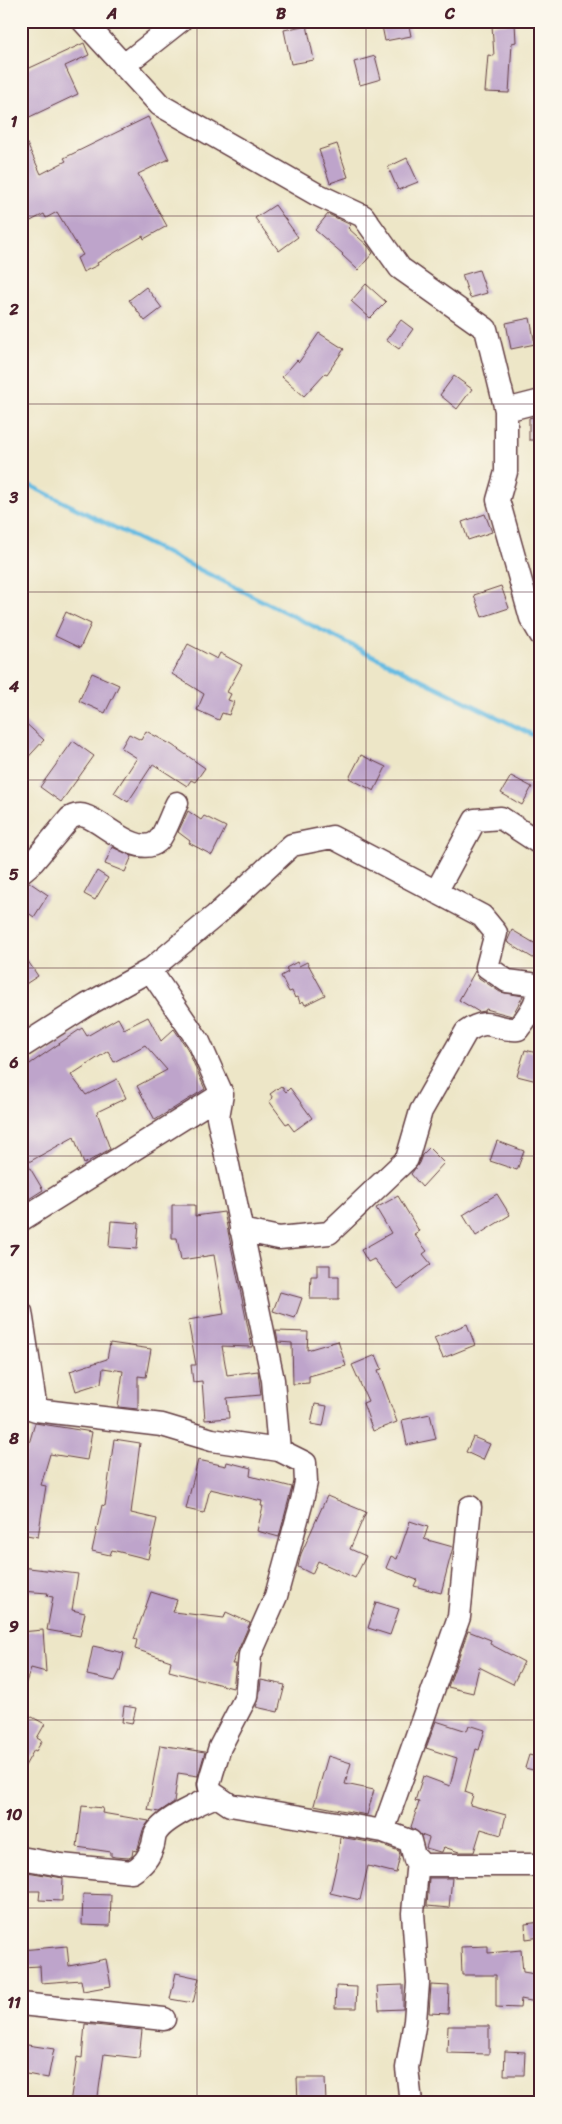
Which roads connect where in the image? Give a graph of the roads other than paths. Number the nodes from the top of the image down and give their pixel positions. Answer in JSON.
{"nodes":[{"id":1,"x":83,"y":21,"type":"edge"},
{"id":2,"x":180,"y":21,"type":"edge"},
{"id":3,"x":123,"y":66,"type":"junction"},
{"id":4,"x":541,"y":402,"type":"edge"},
{"id":5,"x":506,"y":410,"type":"junction"},
{"id":6,"x":541,"y":635,"type":"edge"},
{"id":7,"x":177,"y":803,"type":"dead end"},
{"id":8,"x":541,"y":844,"type":"edge"},
{"id":9,"x":21,"y":872,"type":"edge"},
{"id":10,"x":436,"y":892,"type":"junction"},
{"id":11,"x":150,"y":970,"type":"junction"},
{"id":12,"x":21,"y":1047,"type":"edge"},
{"id":13,"x":222,"y":1094,"type":"junction"},
{"id":14,"x":21,"y":1220,"type":"edge"},
{"id":15,"x":241,"y":1230,"type":"junction"},
{"id":16,"x":21,"y":1312,"type":"edge"},
{"id":17,"x":29,"y":1408,"type":"edge"},
{"id":18,"x":279,"y":1450,"type":"junction"},
{"id":19,"x":470,"y":1507,"type":"dead end"},
{"id":20,"x":216,"y":1796,"type":"junction"},
{"id":21,"x":382,"y":1831,"type":"junction"},
{"id":22,"x":21,"y":1858,"type":"edge"},
{"id":23,"x":418,"y":1860,"type":"junction"},
{"id":24,"x":541,"y":1865,"type":"edge"},
{"id":25,"x":21,"y":2004,"type":"edge"},
{"id":26,"x":164,"y":2019,"type":"dead end"},
{"id":27,"x":411,"y":2103,"type":"edge"}],
"edges":[{"from":1,"to":3,"type":"street"},
{"from":2,"to":3,"type":"street"},
{"from":3,"to":5,"type":"street"},
{"from":4,"to":5,"type":"street"},
{"from":5,"to":6,"type":"street"},
{"from":7,"to":9,"type":"street"},
{"from":8,"to":10,"type":"street"},
{"from":10,"to":11,"type":"street"},
{"from":10,"to":15,"type":"street"},
{"from":11,"to":12,"type":"street"},
{"from":11,"to":13,"type":"street"},
{"from":13,"to":14,"type":"street"},
{"from":13,"to":15,"type":"street"},
{"from":15,"to":18,"type":"street"},
{"from":16,"to":17,"type":"street"},
{"from":17,"to":18,"type":"street"},
{"from":18,"to":20,"type":"street"},
{"from":19,"to":21,"type":"street"},
{"from":20,"to":21,"type":"street"},
{"from":20,"to":22,"type":"street"},
{"from":21,"to":23,"type":"street"},
{"from":23,"to":24,"type":"street"},
{"from":23,"to":27,"type":"street"},
{"from":25,"to":26,"type":"street"}]}
